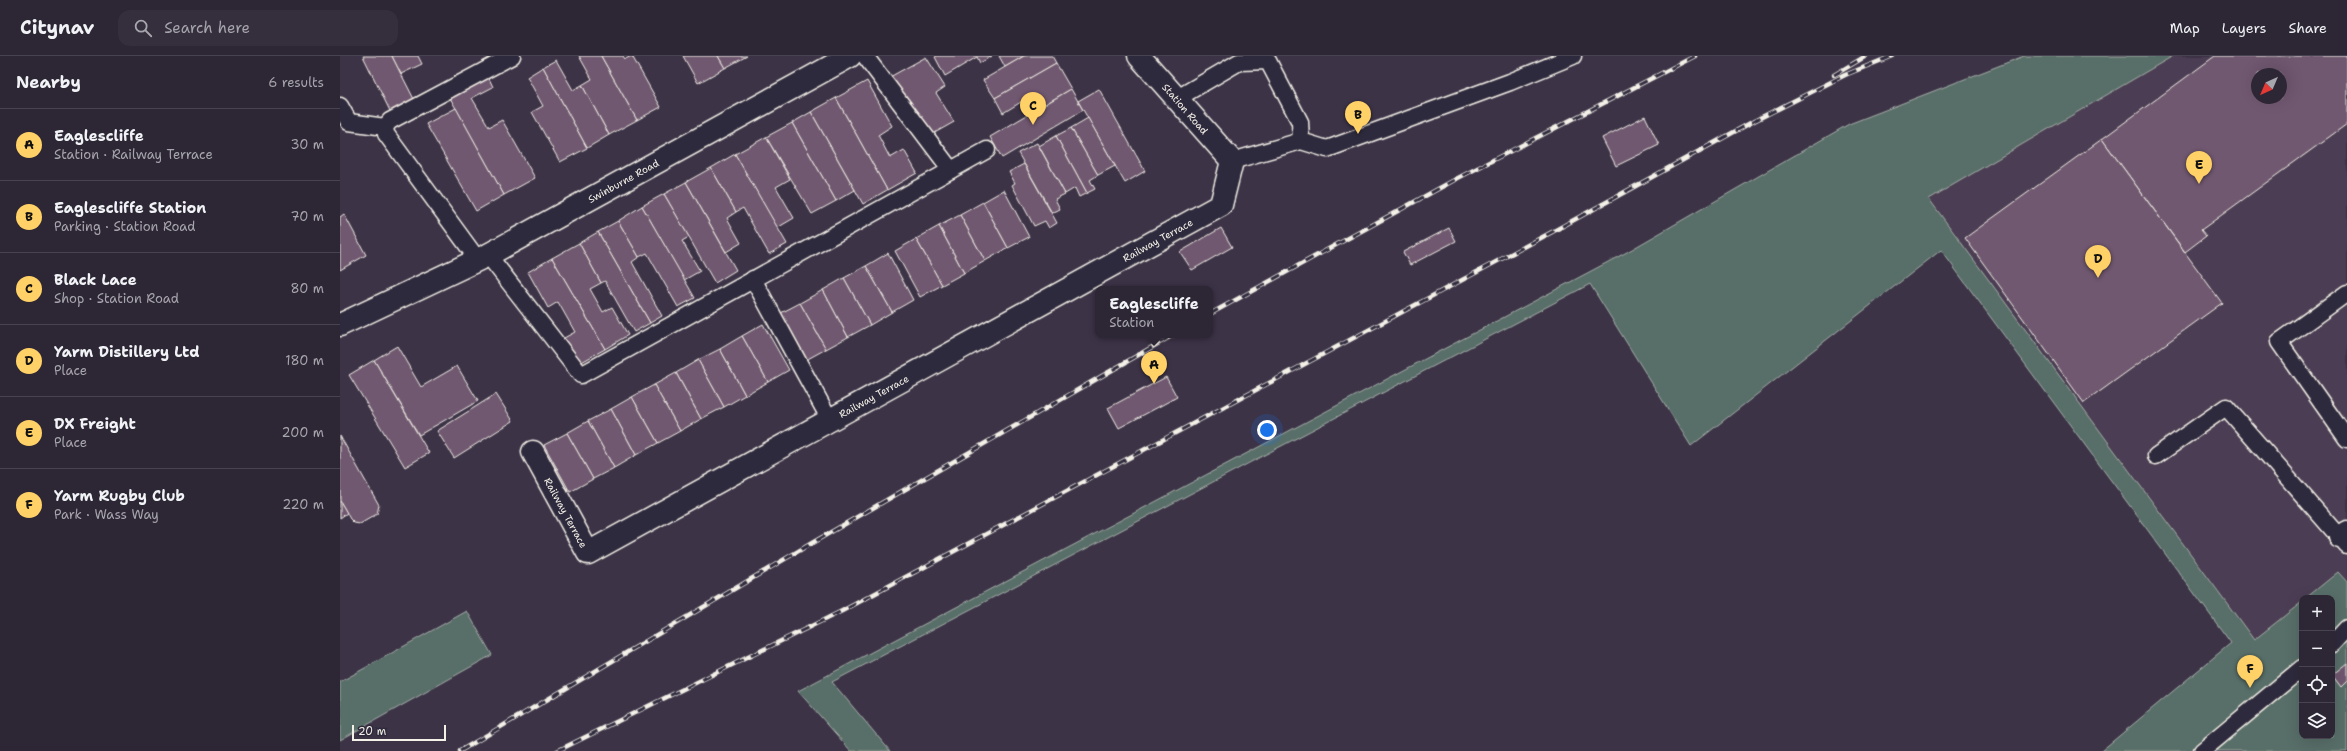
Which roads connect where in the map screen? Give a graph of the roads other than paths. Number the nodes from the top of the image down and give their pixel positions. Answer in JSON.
{"nodes":[{"id":1,"x":512,"y":56,"type":"edge"},
{"id":2,"x":850,"y":56,"type":"edge"},
{"id":3,"x":865,"y":56,"type":"edge"},
{"id":4,"x":1139,"y":56,"type":"edge"},
{"id":5,"x":1573,"y":56,"type":"edge"},
{"id":6,"x":1176,"y":99,"type":"junction"},
{"id":7,"x":340,"y":106,"type":"edge"},
{"id":8,"x":385,"y":127,"type":"junction"},
{"id":9,"x":1301,"y":141,"type":"junction"},
{"id":10,"x":987,"y":150,"type":"dead end"},
{"id":11,"x":1232,"y":161,"type":"junction"},
{"id":12,"x":951,"y":170,"type":"junction"},
{"id":13,"x":483,"y":258,"type":"junction"},
{"id":14,"x":753,"y":279,"type":"junction"},
{"id":15,"x":2347,"y":293,"type":"edge"},
{"id":16,"x":340,"y":325,"type":"edge"},
{"id":17,"x":830,"y":420,"type":"junction"},
{"id":18,"x":2347,"y":439,"type":"edge"},
{"id":19,"x":533,"y":452,"type":"dead end"},
{"id":20,"x":2156,"y":456,"type":"dead end"},
{"id":21,"x":2345,"y":538,"type":"edge"},
{"id":22,"x":2347,"y":628,"type":"edge"},
{"id":23,"x":2335,"y":641,"type":"edge"},
{"id":24,"x":2299,"y":670,"type":"edge"},
{"id":25,"x":2202,"y":751,"type":"edge"}],
"edges":[{"from":1,"to":8,"type":"lane"},
{"from":2,"to":13,"type":"street","name":"Swinburne Road"},
{"from":3,"to":12,"type":"lane"},
{"from":4,"to":6,"type":"street","name":"Station Road"},
{"from":5,"to":9,"type":"lane"},
{"from":6,"to":9,"type":"lane"},
{"from":6,"to":11,"type":"street","name":"Station Road"},
{"from":7,"to":8,"type":"lane"},
{"from":8,"to":13,"type":"lane"},
{"from":9,"to":11,"type":"lane"},
{"from":10,"to":12,"type":"lane"},
{"from":11,"to":17,"type":"street","name":"Railway Terrace"},
{"from":12,"to":14,"type":"lane"},
{"from":13,"to":14,"type":"lane"},
{"from":13,"to":16,"type":"street","name":"Swinburne Road"},
{"from":14,"to":17,"type":"lane"},
{"from":15,"to":18,"type":"lane"},
{"from":17,"to":19,"type":"street","name":"Railway Terrace"},
{"from":20,"to":21,"type":"lane"},
{"from":22,"to":23,"type":"lane"},
{"from":24,"to":25,"type":"lane"}]}
